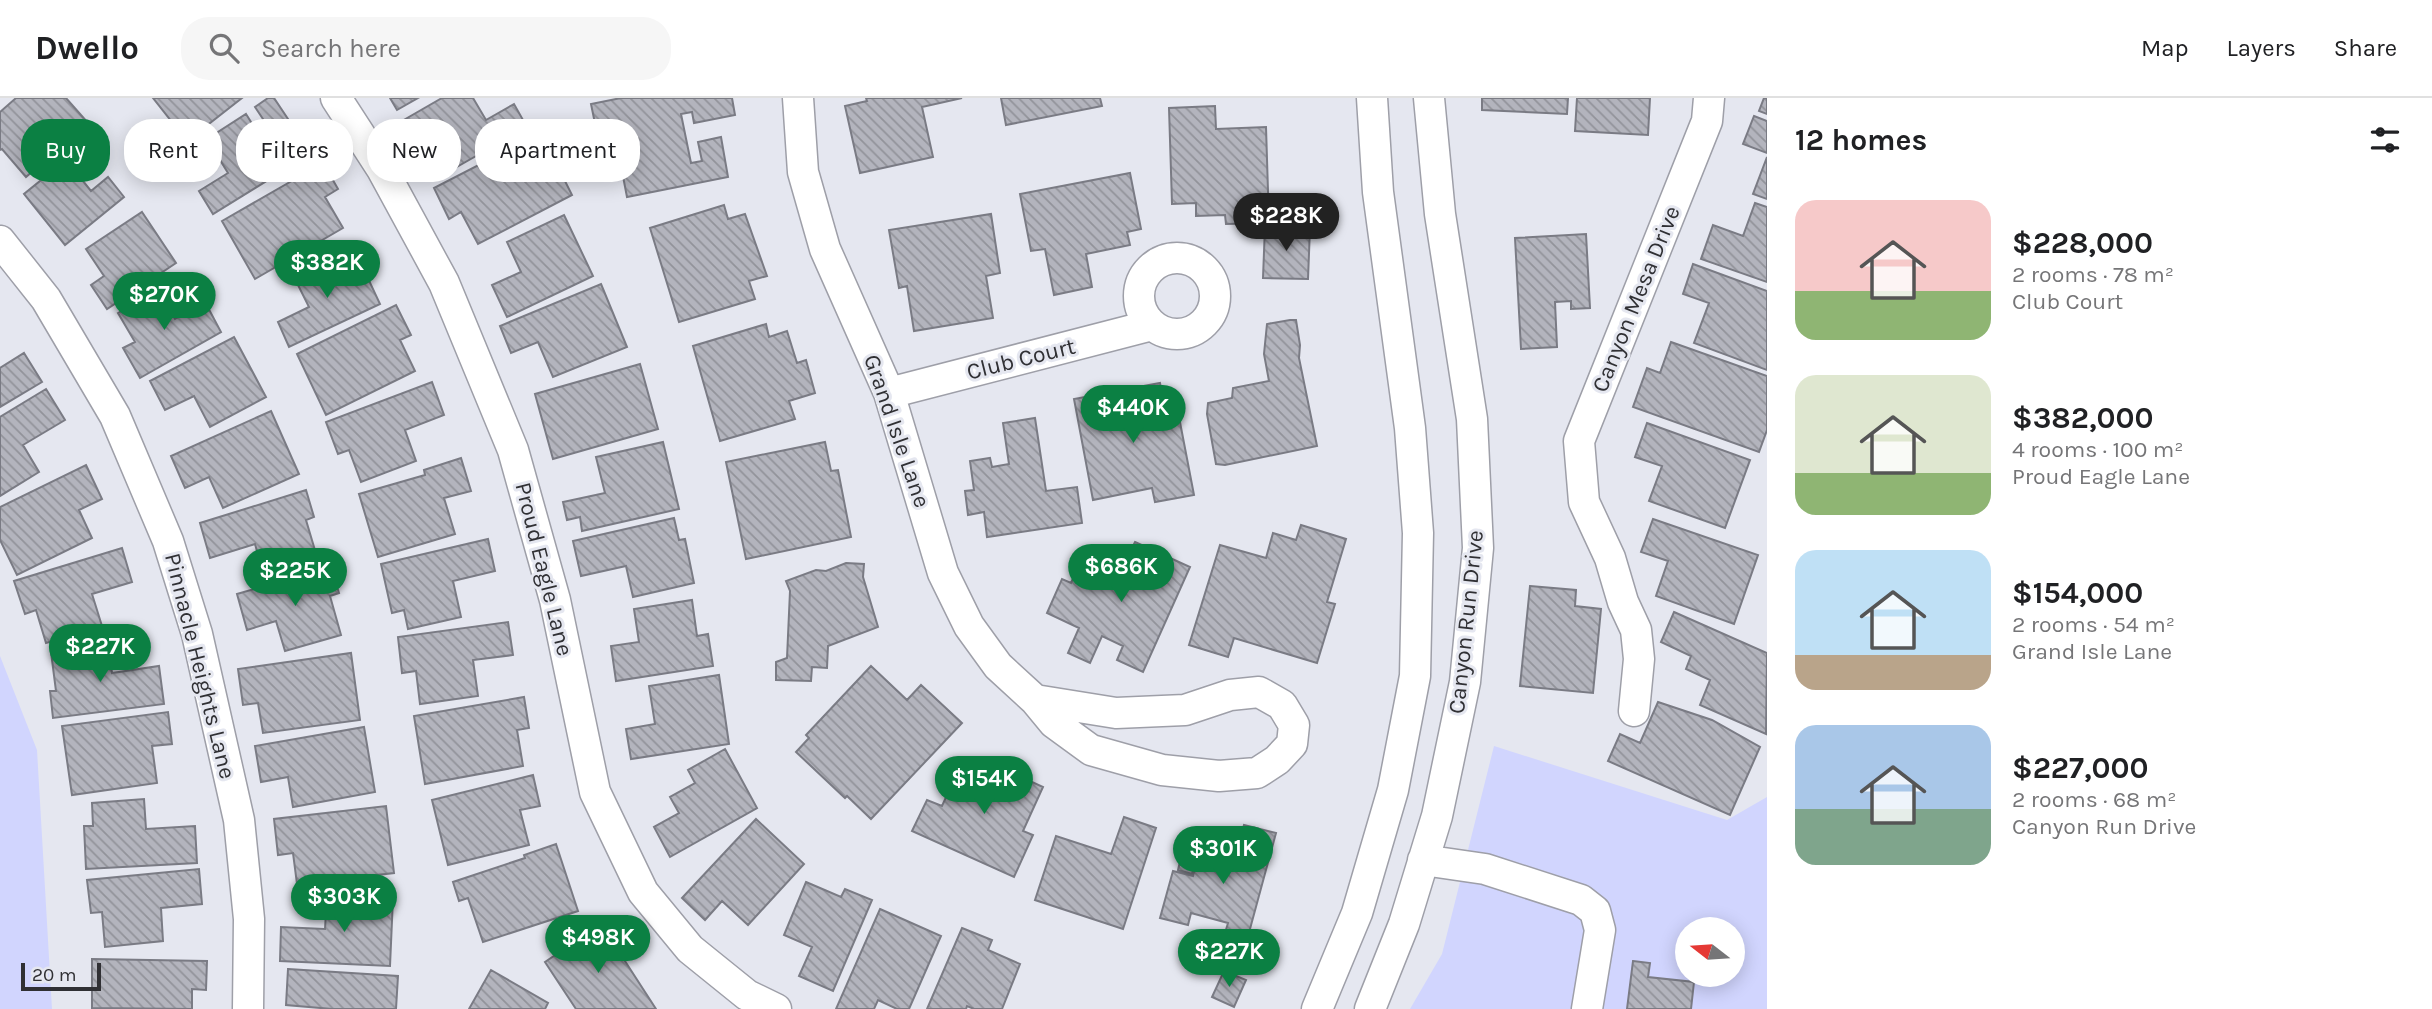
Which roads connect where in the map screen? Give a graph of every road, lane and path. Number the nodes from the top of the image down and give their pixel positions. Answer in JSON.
{"nodes":[{"id":1,"x":336,"y":98,"type":"edge"},
{"id":2,"x":798,"y":98,"type":"edge"},
{"id":3,"x":1372,"y":98,"type":"edge"},
{"id":4,"x":1429,"y":98,"type":"edge"},
{"id":5,"x":1709,"y":98,"type":"edge"},
{"id":6,"x":0,"y":241,"type":"edge"},
{"id":7,"x":1152,"y":325,"type":"dead end"},
{"id":8,"x":889,"y":393,"type":"junction"},
{"id":9,"x":1035,"y":700,"type":"junction"},
{"id":10,"x":1634,"y":711,"type":"dead end"},
{"id":11,"x":1423,"y":860,"type":"junction"},
{"id":12,"x":742,"y":1002,"type":"edge"},
{"id":13,"x":248,"y":1009,"type":"edge"},
{"id":14,"x":776,"y":1009,"type":"edge"},
{"id":15,"x":1317,"y":1009,"type":"edge"},
{"id":16,"x":1370,"y":1009,"type":"edge"},
{"id":17,"x":1587,"y":1009,"type":"edge"}],
"edges":[{"from":1,"to":12,"type":"street","name":"Proud Eagle Lane"},
{"from":2,"to":8,"type":"street","name":"Grand Isle Lane"},
{"from":3,"to":15,"type":"street","name":"Canyon Run Drive"},
{"from":4,"to":11,"type":"street","name":"Canyon Run Drive"},
{"from":5,"to":10,"type":"street","name":"Canyon Mesa Drive"},
{"from":6,"to":13,"type":"street","name":"Pinnacle Heights Lane"},
{"from":7,"to":8,"type":"street","name":"Club Court"},
{"from":8,"to":9,"type":"street","name":"Grand Isle Lane"},
{"from":9,"to":9,"type":"street","name":"Grand Isle Lane"},
{"from":11,"to":16,"type":"street","name":"Canyon Run Drive"},
{"from":11,"to":17,"type":"street"},
{"from":12,"to":14,"type":"street","name":"Proud Eagle Lane"}]}
